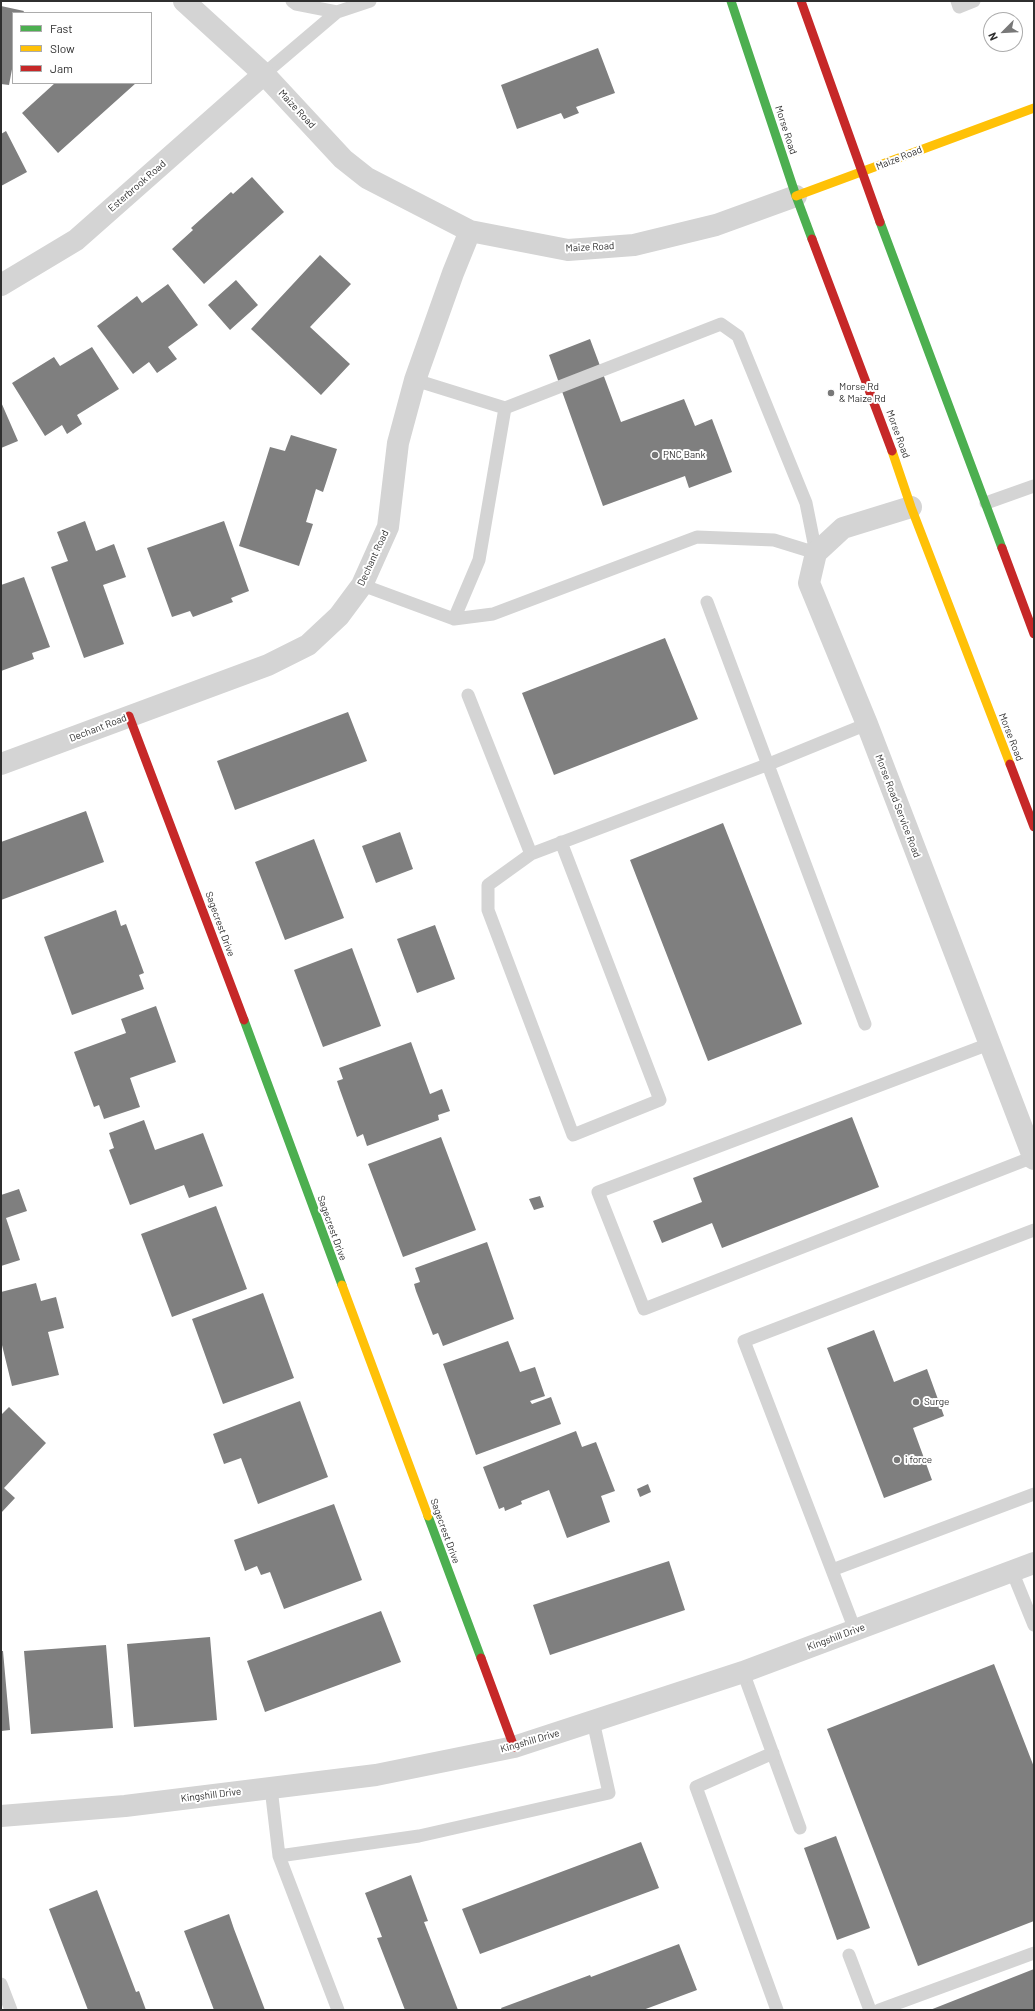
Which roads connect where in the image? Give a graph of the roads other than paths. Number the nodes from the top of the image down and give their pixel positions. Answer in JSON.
{"nodes":[{"id":1,"x":184,"y":1,"type":"edge"},
{"id":2,"x":292,"y":1,"type":"edge"},
{"id":3,"x":345,"y":1,"type":"edge"},
{"id":4,"x":370,"y":1,"type":"edge"},
{"id":5,"x":731,"y":1,"type":"edge"},
{"id":6,"x":801,"y":1,"type":"edge"},
{"id":7,"x":957,"y":1,"type":"edge"},
{"id":8,"x":974,"y":1,"type":"edge"},
{"id":9,"x":337,"y":12,"type":"junction"},
{"id":10,"x":264,"y":74,"type":"junction"},
{"id":11,"x":1034,"y":108,"type":"edge"},
{"id":12,"x":862,"y":173,"type":"junction"},
{"id":13,"x":796,"y":196,"type":"junction"},
{"id":14,"x":470,"y":231,"type":"junction"},
{"id":15,"x":1,"y":285,"type":"edge"},
{"id":16,"x":415,"y":380,"type":"junction"},
{"id":17,"x":505,"y":408,"type":"junction"},
{"id":18,"x":1034,"y":486,"type":"edge"},
{"id":19,"x":986,"y":503,"type":"junction"},
{"id":20,"x":911,"y":506,"type":"junction"},
{"id":21,"x":816,"y":553,"type":"junction"},
{"id":22,"x":362,"y":585,"type":"junction"},
{"id":23,"x":1028,"y":601,"type":"edge"},
{"id":24,"x":707,"y":602,"type":"dead end"},
{"id":25,"x":454,"y":619,"type":"junction"},
{"id":26,"x":1034,"y":634,"type":"edge"},
{"id":27,"x":468,"y":695,"type":"dead end"},
{"id":28,"x":129,"y":716,"type":"junction"},
{"id":29,"x":867,"y":724,"type":"junction"},
{"id":30,"x":1,"y":764,"type":"edge"},
{"id":31,"x":769,"y":764,"type":"junction"},
{"id":32,"x":1034,"y":827,"type":"edge"},
{"id":33,"x":561,"y":842,"type":"junction"},
{"id":34,"x":531,"y":854,"type":"junction"},
{"id":35,"x":864,"y":1024,"type":"dead end"},
{"id":36,"x":989,"y":1044,"type":"junction"},
{"id":37,"x":1034,"y":1158,"type":"edge"},
{"id":38,"x":1034,"y":1230,"type":"edge"},
{"id":39,"x":1034,"y":1494,"type":"edge"},
{"id":40,"x":1034,"y":1563,"type":"edge"},
{"id":41,"x":832,"y":1570,"type":"junction"},
{"id":42,"x":1012,"y":1571,"type":"junction"},
{"id":43,"x":1034,"y":1625,"type":"edge"},
{"id":44,"x":855,"y":1630,"type":"junction"},
{"id":45,"x":743,"y":1672,"type":"junction"},
{"id":46,"x":593,"y":1721,"type":"junction"},
{"id":47,"x":514,"y":1747,"type":"junction"},
{"id":48,"x":773,"y":1753,"type":"junction"},
{"id":49,"x":271,"y":1788,"type":"junction"},
{"id":50,"x":1,"y":1816,"type":"edge"},
{"id":51,"x":800,"y":1828,"type":"dead end"},
{"id":52,"x":279,"y":1856,"type":"junction"},
{"id":53,"x":1034,"y":1953,"type":"edge"},
{"id":54,"x":849,"y":1955,"type":"dead end"},
{"id":55,"x":1,"y":1984,"type":"edge"},
{"id":56,"x":11,"y":2010,"type":"edge"},
{"id":57,"x":338,"y":2010,"type":"edge"},
{"id":58,"x":777,"y":2010,"type":"edge"},
{"id":59,"x":870,"y":2010,"type":"edge"},
{"id":60,"x":879,"y":2010,"type":"edge"}],
"edges":[{"from":1,"to":10,"type":"street","name":"Maize Road"},
{"from":2,"to":9,"type":"lane"},
{"from":3,"to":9,"type":"lane"},
{"from":4,"to":9,"type":"lane"},
{"from":5,"to":13,"type":"main road","name":"Morse Road"},
{"from":6,"to":12,"type":"main road"},
{"from":7,"to":8,"type":"lane"},
{"from":9,"to":10,"type":"lane"},
{"from":10,"to":14,"type":"street","name":"Maize Road"},
{"from":10,"to":15,"type":"street","name":"Esterbrook Road"},
{"from":11,"to":12,"type":"main road","name":"Maize Road"},
{"from":12,"to":13,"type":"main road","name":"Maize Road"},
{"from":12,"to":19,"type":"main road"},
{"from":13,"to":14,"type":"street","name":"Maize Road"},
{"from":13,"to":20,"type":"main road","name":"Morse Road"},
{"from":14,"to":16,"type":"street","name":"Dechant Road"},
{"from":16,"to":17,"type":"lane"},
{"from":16,"to":22,"type":"street","name":"Dechant Road"},
{"from":17,"to":21,"type":"lane"},
{"from":17,"to":25,"type":"lane"},
{"from":18,"to":19,"type":"lane"},
{"from":19,"to":23,"type":"main road"},
{"from":20,"to":21,"type":"street"},
{"from":20,"to":32,"type":"main road","name":"Morse Road"},
{"from":21,"to":25,"type":"lane"},
{"from":21,"to":29,"type":"street","name":"Morse Road Service Road"},
{"from":22,"to":25,"type":"lane"},
{"from":22,"to":28,"type":"street","name":"Dechant Road"},
{"from":23,"to":26,"type":"main road"},
{"from":24,"to":31,"type":"lane"},
{"from":27,"to":34,"type":"lane"},
{"from":28,"to":30,"type":"street","name":"Dechant Road"},
{"from":28,"to":47,"type":"main road","name":"Sagecrest Drive"},
{"from":29,"to":31,"type":"lane"},
{"from":29,"to":36,"type":"street","name":"Morse Road Service Road"},
{"from":31,"to":33,"type":"lane"},
{"from":31,"to":35,"type":"lane"},
{"from":33,"to":34,"type":"lane"},
{"from":33,"to":34,"type":"lane"},
{"from":36,"to":37,"type":"street","name":"Morse Road Service Road"},
{"from":36,"to":37,"type":"lane"},
{"from":38,"to":41,"type":"lane"},
{"from":39,"to":41,"type":"lane"},
{"from":40,"to":42,"type":"street","name":"Kingshill Drive"},
{"from":41,"to":44,"type":"lane"},
{"from":42,"to":43,"type":"lane"},
{"from":42,"to":44,"type":"street","name":"Kingshill Drive"},
{"from":44,"to":45,"type":"street","name":"Kingshill Drive"},
{"from":45,"to":46,"type":"street","name":"Kingshill Drive"},
{"from":45,"to":48,"type":"lane"},
{"from":46,"to":47,"type":"street","name":"Kingshill Drive"},
{"from":46,"to":52,"type":"lane"},
{"from":47,"to":49,"type":"street","name":"Kingshill Drive"},
{"from":48,"to":51,"type":"lane"},
{"from":48,"to":58,"type":"lane"},
{"from":49,"to":50,"type":"street","name":"Kingshill Drive"},
{"from":49,"to":52,"type":"lane"},
{"from":52,"to":57,"type":"lane"},
{"from":53,"to":60,"type":"lane"},
{"from":54,"to":59,"type":"lane"},
{"from":55,"to":56,"type":"lane"}]}
